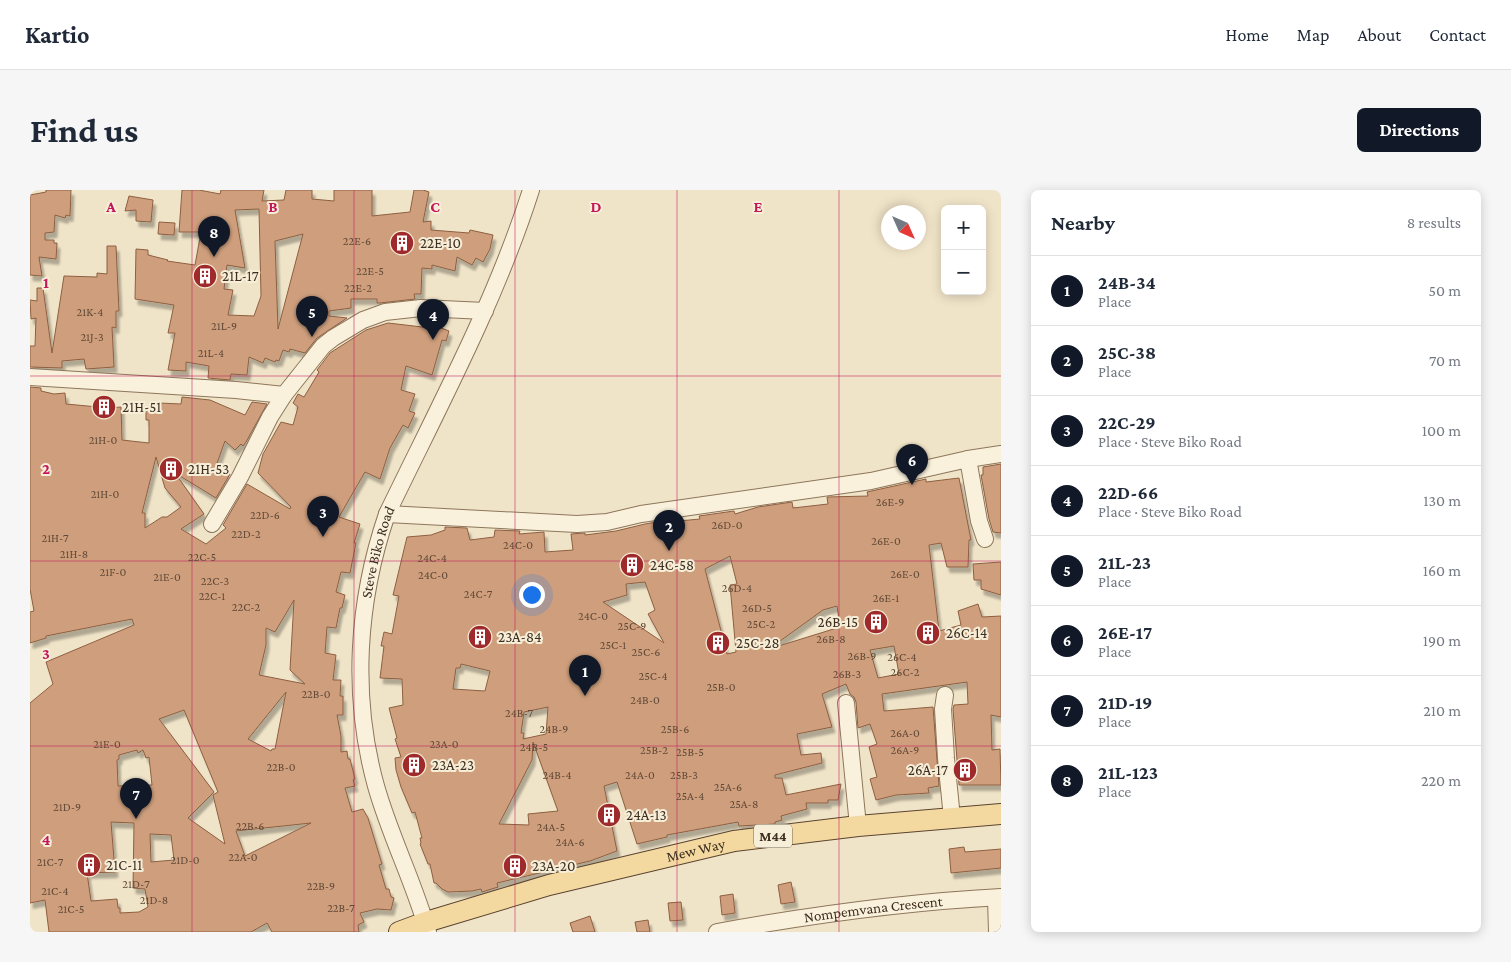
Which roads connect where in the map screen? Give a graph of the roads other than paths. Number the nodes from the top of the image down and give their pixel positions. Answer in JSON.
{"nodes":[{"id":1,"x":531,"y":190,"type":"edge"},
{"id":2,"x":485,"y":311,"type":"junction"},
{"id":3,"x":30,"y":377,"type":"edge"},
{"id":4,"x":284,"y":395,"type":"junction"},
{"id":5,"x":1001,"y":454,"type":"edge"},
{"id":6,"x":968,"y":459,"type":"junction"},
{"id":7,"x":387,"y":514,"type":"junction"},
{"id":8,"x":212,"y":524,"type":"dead end"},
{"id":9,"x":985,"y":539,"type":"dead end"},
{"id":10,"x":945,"y":695,"type":"dead end"},
{"id":11,"x":846,"y":703,"type":"dead end"},
{"id":12,"x":1001,"y":814,"type":"edge"},
{"id":13,"x":952,"y":818,"type":"junction"},
{"id":14,"x":858,"y":826,"type":"junction"},
{"id":15,"x":998,"y":898,"type":"edge"},
{"id":16,"x":427,"y":927,"type":"edge"},
{"id":17,"x":399,"y":932,"type":"edge"},
{"id":18,"x":717,"y":932,"type":"edge"},
{"id":19,"x":997,"y":932,"type":"edge"}],
"edges":[{"from":1,"to":2,"type":"street","name":"Steve Biko Road"},
{"from":2,"to":4,"type":"street"},
{"from":2,"to":7,"type":"street","name":"Steve Biko Road"},
{"from":3,"to":4,"type":"street"},
{"from":4,"to":8,"type":"street"},
{"from":5,"to":6,"type":"street"},
{"from":6,"to":7,"type":"street"},
{"from":6,"to":9,"type":"street"},
{"from":7,"to":16,"type":"street","name":"Steve Biko Road"},
{"from":10,"to":13,"type":"street"},
{"from":11,"to":14,"type":"street"},
{"from":12,"to":13,"type":"main road","name":"Mew Way","number":"M44"},
{"from":13,"to":14,"type":"main road","name":"Mew Way","number":"M44"},
{"from":14,"to":16,"type":"main road","name":"Mew Way","number":"M44"},
{"from":15,"to":18,"type":"street","name":"Nompemvana Crescent"},
{"from":15,"to":19,"type":"street"},
{"from":16,"to":17,"type":"main road","name":"Mew Way","number":"M44"}]}
